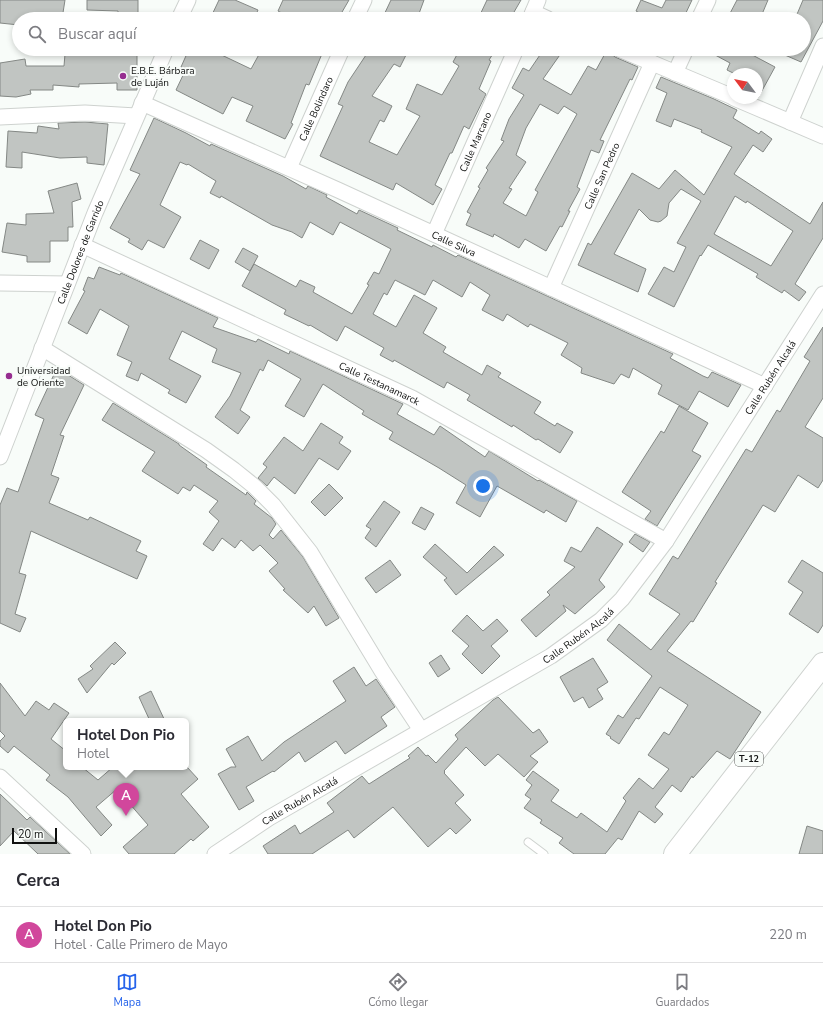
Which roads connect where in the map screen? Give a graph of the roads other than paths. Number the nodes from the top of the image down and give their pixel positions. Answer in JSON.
{"nodes":[{"id":1,"x":188,"y":0,"type":"edge"},
{"id":2,"x":364,"y":0,"type":"edge"},
{"id":3,"x":708,"y":0,"type":"edge"},
{"id":4,"x":182,"y":12,"type":"edge"},
{"id":5,"x":358,"y":12,"type":"edge"},
{"id":6,"x":702,"y":12,"type":"edge"},
{"id":7,"x":823,"y":46,"type":"edge"},
{"id":8,"x":163,"y":56,"type":"edge"},
{"id":9,"x":339,"y":56,"type":"edge"},
{"id":10,"x":513,"y":56,"type":"edge"},
{"id":11,"x":636,"y":56,"type":"edge"},
{"id":12,"x":683,"y":56,"type":"edge"},
{"id":13,"x":652,"y":63,"type":"junction"},
{"id":14,"x":675,"y":73,"type":"junction"},
{"id":15,"x":727,"y":95,"type":"edge"},
{"id":16,"x":748,"y":104,"type":"edge"},
{"id":17,"x":139,"y":109,"type":"junction"},
{"id":18,"x":0,"y":117,"type":"edge"},
{"id":19,"x":790,"y":122,"type":"junction"},
{"id":20,"x":823,"y":136,"type":"edge"},
{"id":21,"x":289,"y":168,"type":"junction"},
{"id":22,"x":434,"y":234,"type":"junction"},
{"id":23,"x":82,"y":245,"type":"junction"},
{"id":24,"x":0,"y":283,"type":"edge"},
{"id":25,"x":67,"y":284,"type":"junction"},
{"id":26,"x":550,"y":288,"type":"junction"},
{"id":27,"x":821,"y":303,"type":"edge"},
{"id":28,"x":42,"y":348,"type":"junction"},
{"id":29,"x":765,"y":386,"type":"junction"},
{"id":30,"x":0,"y":457,"type":"edge"},
{"id":31,"x":666,"y":541,"type":"junction"},
{"id":32,"x":823,"y":664,"type":"edge"},
{"id":33,"x":421,"y":730,"type":"junction"},
{"id":34,"x":0,"y":777,"type":"edge"},
{"id":35,"x":528,"y":842,"type":"dead end"},
{"id":36,"x":83,"y":854,"type":"edge"},
{"id":37,"x":215,"y":854,"type":"edge"},
{"id":38,"x":544,"y":854,"type":"edge"},
{"id":39,"x":675,"y":854,"type":"edge"}],
"edges":[{"from":1,"to":4,"type":"street"},
{"from":2,"to":5,"type":"street"},
{"from":3,"to":6,"type":"street"},
{"from":7,"to":19,"type":"street"},
{"from":8,"to":17,"type":"street","name":"Calle Dolores de Garrido"},
{"from":9,"to":21,"type":"street","name":"Calle Bolindaro"},
{"from":10,"to":22,"type":"street","name":"Calle Marcano"},
{"from":11,"to":13,"type":"street"},
{"from":12,"to":14,"type":"street"},
{"from":13,"to":14,"type":"street"},
{"from":13,"to":26,"type":"street","name":"Calle San Pedro"},
{"from":14,"to":15,"type":"street"},
{"from":16,"to":19,"type":"street"},
{"from":17,"to":18,"type":"street"},
{"from":17,"to":21,"type":"street","name":"Calle Silva"},
{"from":17,"to":23,"type":"street","name":"Calle Dolores de Garrido"},
{"from":19,"to":20,"type":"street"},
{"from":21,"to":22,"type":"street","name":"Calle Silva"},
{"from":22,"to":26,"type":"street","name":"Calle Silva"},
{"from":23,"to":25,"type":"street","name":"Calle Dolores de Garrido"},
{"from":23,"to":31,"type":"street","name":"Calle Testanamarck"},
{"from":24,"to":25,"type":"street"},
{"from":25,"to":28,"type":"street","name":"Calle Dolores de Garrido"},
{"from":26,"to":29,"type":"street","name":"Calle Silva"},
{"from":27,"to":29,"type":"street","name":"Calle Rubén Alcalá"},
{"from":28,"to":30,"type":"street","name":"Calle Dolores de Garrido"},
{"from":28,"to":33,"type":"street"},
{"from":29,"to":31,"type":"street","name":"Calle Rubén Alcalá"},
{"from":31,"to":33,"type":"street","name":"Calle Rubén Alcalá"},
{"from":32,"to":39,"type":"highway","number":"T-12"},
{"from":33,"to":37,"type":"street","name":"Calle Rubén Alcalá"},
{"from":34,"to":36,"type":"street"},
{"from":35,"to":38,"type":"lane"}]}
